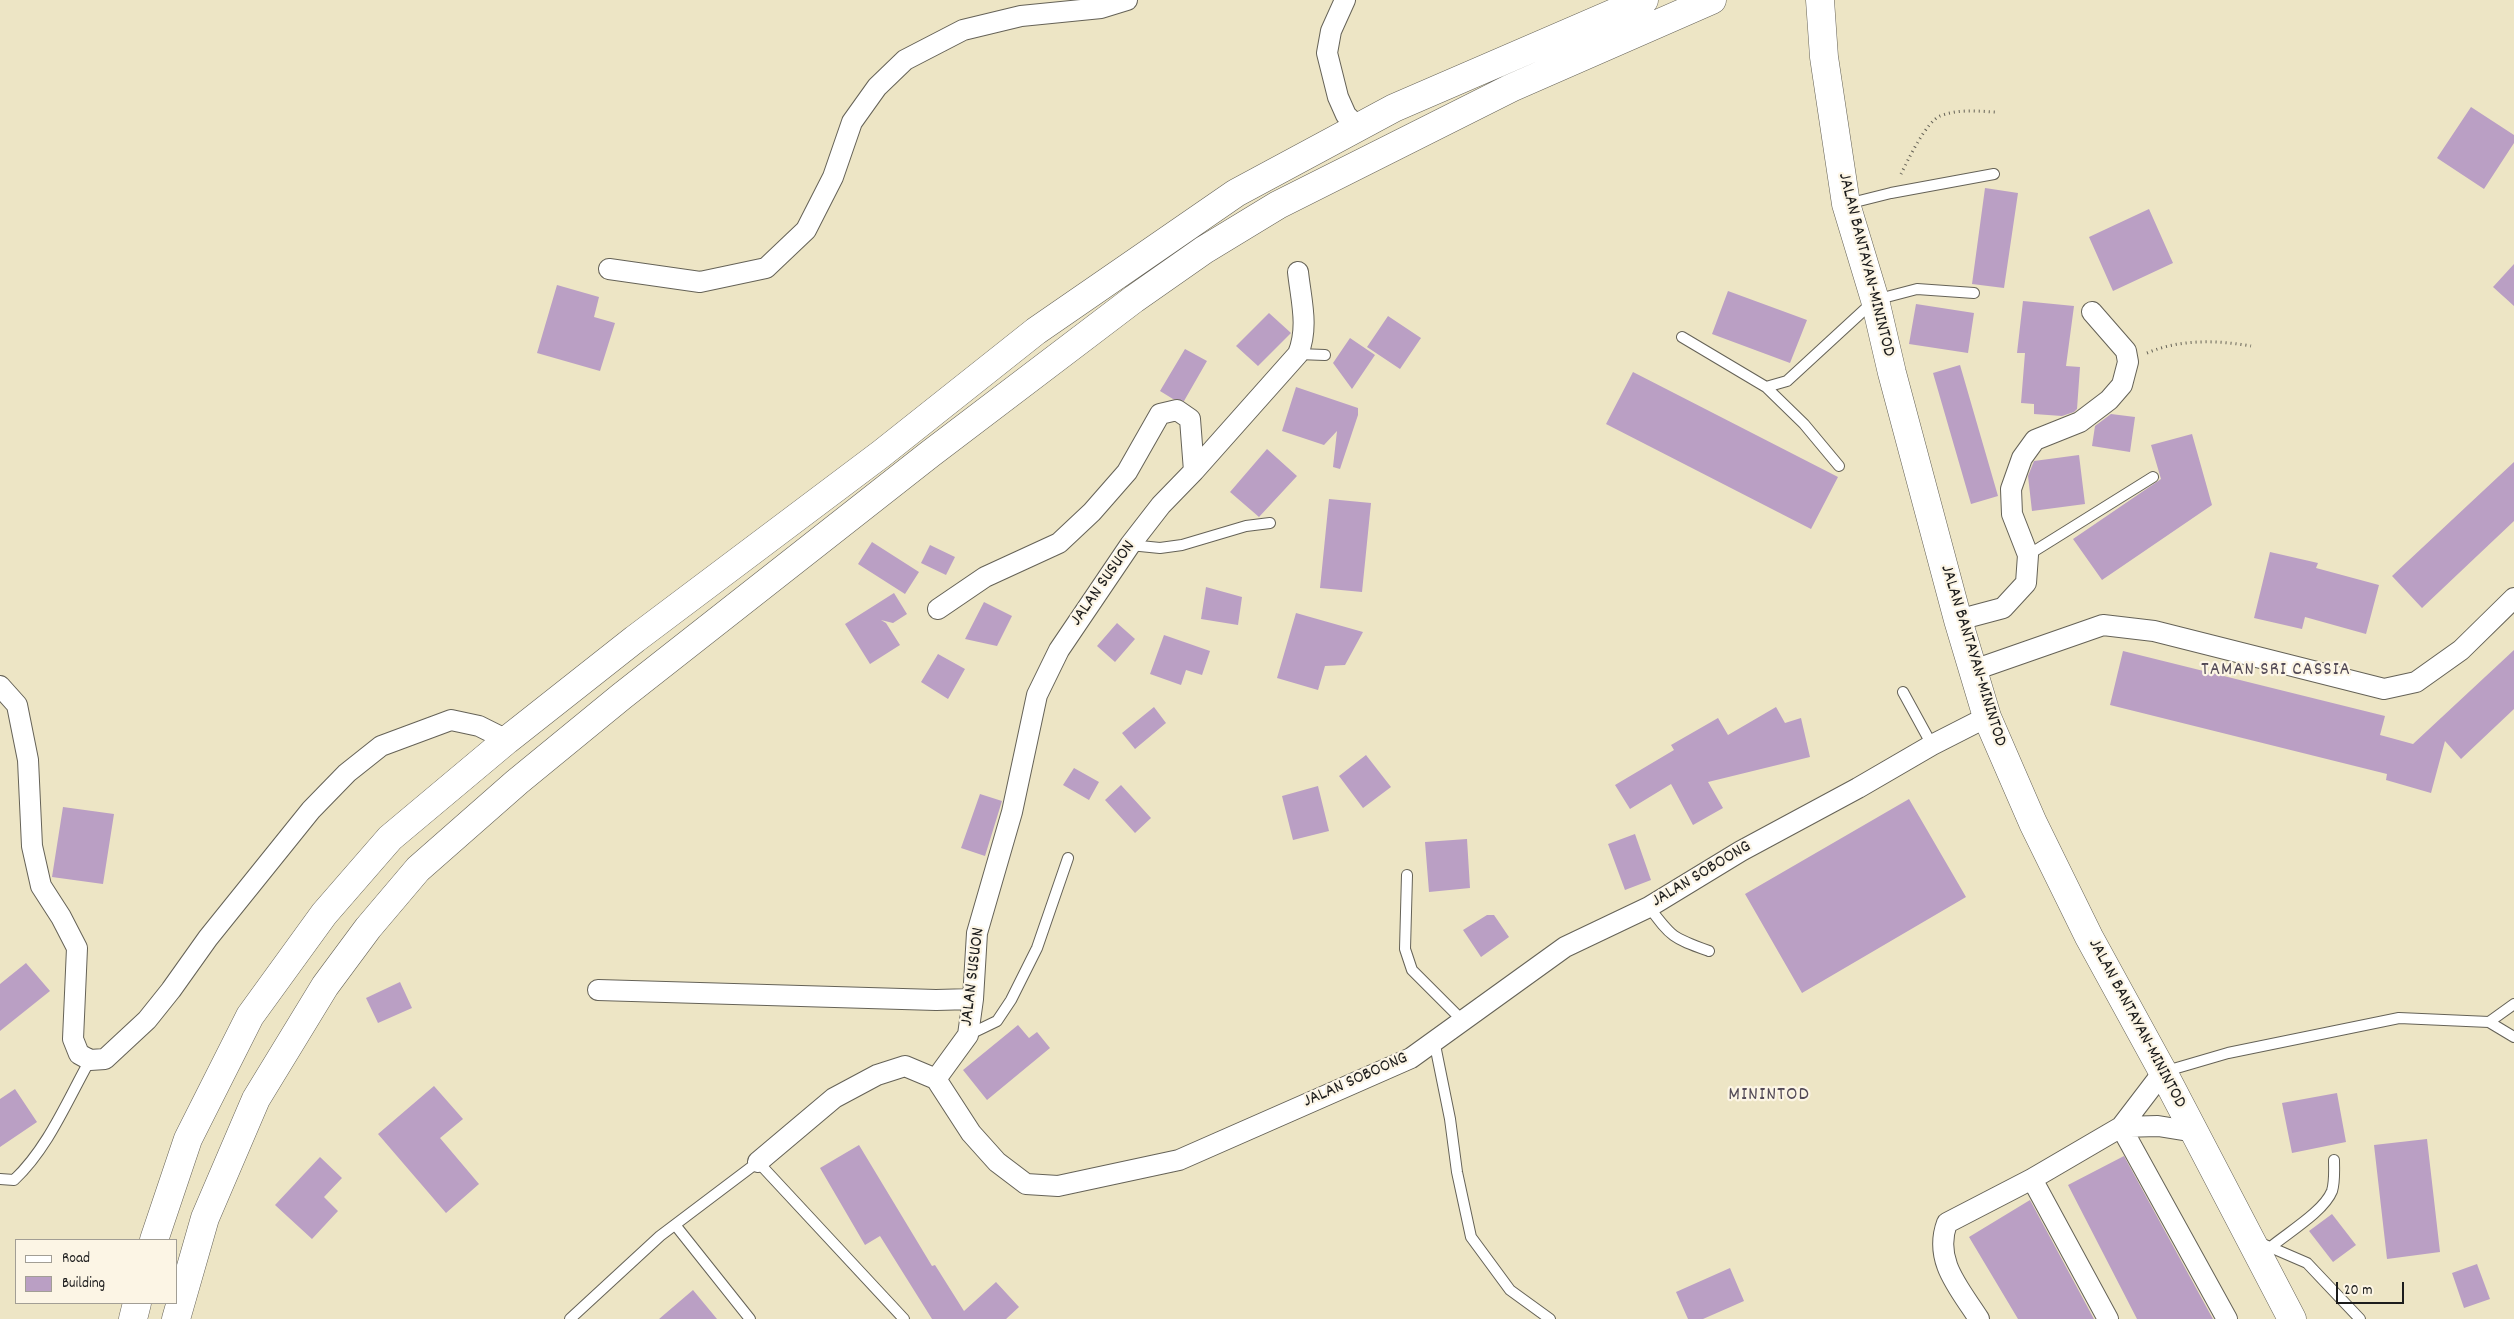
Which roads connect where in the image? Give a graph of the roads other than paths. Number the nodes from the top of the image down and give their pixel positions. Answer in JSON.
{"nodes":[{"id":1,"x":1127,"y":0,"type":"edge"},
{"id":2,"x":1345,"y":0,"type":"edge"},
{"id":3,"x":1644,"y":0,"type":"edge"},
{"id":4,"x":1712,"y":0,"type":"edge"},
{"id":5,"x":1808,"y":2,"type":"edge"},
{"id":6,"x":1358,"y":127,"type":"junction"},
{"id":7,"x":1994,"y":174,"type":"dead end"},
{"id":8,"x":1846,"y":204,"type":"junction"},
{"id":9,"x":609,"y":269,"type":"dead end"},
{"id":10,"x":1298,"y":272,"type":"dead end"},
{"id":11,"x":1974,"y":293,"type":"dead end"},
{"id":12,"x":1875,"y":300,"type":"junction"},
{"id":13,"x":2092,"y":312,"type":"dead end"},
{"id":14,"x":1682,"y":337,"type":"dead end"},
{"id":15,"x":1298,"y":354,"type":"junction"},
{"id":16,"x":1325,"y":355,"type":"dead end"},
{"id":17,"x":1766,"y":387,"type":"junction"},
{"id":18,"x":1840,"y":466,"type":"dead end"},
{"id":19,"x":1194,"y":471,"type":"junction"},
{"id":20,"x":2152,"y":477,"type":"dead end"},
{"id":21,"x":1270,"y":523,"type":"dead end"},
{"id":22,"x":1130,"y":545,"type":"junction"},
{"id":23,"x":2028,"y":555,"type":"junction"},
{"id":24,"x":2514,"y":598,"type":"edge"},
{"id":25,"x":938,"y":609,"type":"dead end"},
{"id":26,"x":1958,"y":620,"type":"junction"},
{"id":27,"x":1974,"y":670,"type":"junction"},
{"id":28,"x":0,"y":686,"type":"edge"},
{"id":29,"x":1903,"y":692,"type":"dead end"},
{"id":30,"x":1987,"y":717,"type":"junction"},
{"id":31,"x":507,"y":740,"type":"junction"},
{"id":32,"x":1932,"y":745,"type":"junction"},
{"id":33,"x":1068,"y":858,"type":"dead end"},
{"id":34,"x":1407,"y":875,"type":"dead end"},
{"id":35,"x":1649,"y":907,"type":"junction"},
{"id":36,"x":1709,"y":951,"type":"dead end"},
{"id":37,"x":598,"y":990,"type":"dead end"},
{"id":38,"x":973,"y":999,"type":"junction"},
{"id":39,"x":2514,"y":1004,"type":"edge"},
{"id":40,"x":1462,"y":1020,"type":"junction"},
{"id":41,"x":2489,"y":1022,"type":"junction"},
{"id":42,"x":968,"y":1035,"type":"junction"},
{"id":43,"x":2514,"y":1037,"type":"edge"},
{"id":44,"x":1434,"y":1040,"type":"junction"},
{"id":45,"x":90,"y":1060,"type":"junction"},
{"id":46,"x":2163,"y":1072,"type":"junction"},
{"id":47,"x":936,"y":1079,"type":"junction"},
{"id":48,"x":2121,"y":1127,"type":"junction"},
{"id":49,"x":2194,"y":1132,"type":"junction"},
{"id":50,"x":2334,"y":1160,"type":"dead end"},
{"id":51,"x":758,"y":1162,"type":"junction"},
{"id":52,"x":2032,"y":1178,"type":"junction"},
{"id":53,"x":0,"y":1179,"type":"edge"},
{"id":54,"x":676,"y":1226,"type":"junction"},
{"id":55,"x":154,"y":1239,"type":"edge"},
{"id":56,"x":2261,"y":1243,"type":"junction"},
{"id":57,"x":138,"y":1304,"type":"edge"},
{"id":58,"x":133,"y":1319,"type":"edge"},
{"id":59,"x":176,"y":1319,"type":"edge"},
{"id":60,"x":570,"y":1319,"type":"edge"},
{"id":61,"x":750,"y":1319,"type":"edge"},
{"id":62,"x":904,"y":1319,"type":"edge"},
{"id":63,"x":1550,"y":1319,"type":"edge"},
{"id":64,"x":1980,"y":1319,"type":"edge"},
{"id":65,"x":2108,"y":1319,"type":"edge"},
{"id":66,"x":2227,"y":1319,"type":"edge"},
{"id":67,"x":2292,"y":1319,"type":"edge"},
{"id":68,"x":2360,"y":1319,"type":"edge"}],
"edges":[{"from":1,"to":9,"type":"street"},
{"from":2,"to":6,"type":"street"},
{"from":3,"to":6,"type":"main road"},
{"from":4,"to":59,"type":"main road"},
{"from":5,"to":8,"type":"main road","name":"JALAN BANTAYAN-MININTOD"},
{"from":6,"to":31,"type":"main road"},
{"from":7,"to":8,"type":"lane"},
{"from":8,"to":12,"type":"main road","name":"JALAN BANTAYAN-MININTOD"},
{"from":10,"to":15,"type":"street"},
{"from":11,"to":12,"type":"lane"},
{"from":12,"to":17,"type":"lane"},
{"from":12,"to":26,"type":"main road","name":"JALAN BANTAYAN-MININTOD"},
{"from":13,"to":23,"type":"street"},
{"from":14,"to":17,"type":"lane"},
{"from":15,"to":16,"type":"lane"},
{"from":15,"to":19,"type":"street","name":"JALAN SUSUON"},
{"from":17,"to":18,"type":"lane"},
{"from":19,"to":22,"type":"street","name":"JALAN SUSUON"},
{"from":19,"to":25,"type":"street"},
{"from":20,"to":23,"type":"lane"},
{"from":21,"to":22,"type":"lane"},
{"from":22,"to":38,"type":"street","name":"JALAN SUSUON"},
{"from":23,"to":26,"type":"street"},
{"from":24,"to":27,"type":"street"},
{"from":26,"to":27,"type":"main road","name":"JALAN BANTAYAN-MININTOD"},
{"from":27,"to":30,"type":"main road","name":"JALAN BANTAYAN-MININTOD"},
{"from":28,"to":45,"type":"street"},
{"from":29,"to":32,"type":"lane"},
{"from":30,"to":32,"type":"street","name":"JALAN SOBOONG"},
{"from":30,"to":46,"type":"main road","name":"JALAN BANTAYAN-MININTOD"},
{"from":31,"to":45,"type":"street"},
{"from":31,"to":55,"type":"main road"},
{"from":32,"to":35,"type":"street","name":"JALAN SOBOONG"},
{"from":33,"to":42,"type":"lane"},
{"from":34,"to":40,"type":"lane"},
{"from":35,"to":36,"type":"lane"},
{"from":35,"to":40,"type":"street","name":"JALAN SOBOONG"},
{"from":37,"to":38,"type":"street"},
{"from":38,"to":42,"type":"street","name":"JALAN SUSUON"},
{"from":39,"to":41,"type":"lane"},
{"from":40,"to":44,"type":"street","name":"JALAN SOBOONG"},
{"from":41,"to":43,"type":"lane"},
{"from":41,"to":46,"type":"lane"},
{"from":42,"to":47,"type":"street","name":"JALAN SUSUON"},
{"from":44,"to":47,"type":"street","name":"JALAN SOBOONG"},
{"from":44,"to":63,"type":"lane"},
{"from":45,"to":53,"type":"lane"},
{"from":46,"to":48,"type":"street"},
{"from":46,"to":49,"type":"main road","name":"JALAN BANTAYAN-MININTOD"},
{"from":47,"to":51,"type":"street"},
{"from":48,"to":49,"type":"street"},
{"from":48,"to":52,"type":"street"},
{"from":48,"to":66,"type":"street"},
{"from":49,"to":56,"type":"main road","name":"JALAN BANTAYAN-MININTOD"},
{"from":50,"to":56,"type":"lane"},
{"from":51,"to":54,"type":"lane"},
{"from":51,"to":62,"type":"lane"},
{"from":52,"to":64,"type":"street"},
{"from":52,"to":65,"type":"street"},
{"from":54,"to":60,"type":"lane"},
{"from":54,"to":61,"type":"lane"},
{"from":56,"to":67,"type":"main road","name":"JALAN BANTAYAN-MININTOD"},
{"from":56,"to":68,"type":"lane"},
{"from":57,"to":58,"type":"main road"}]}
